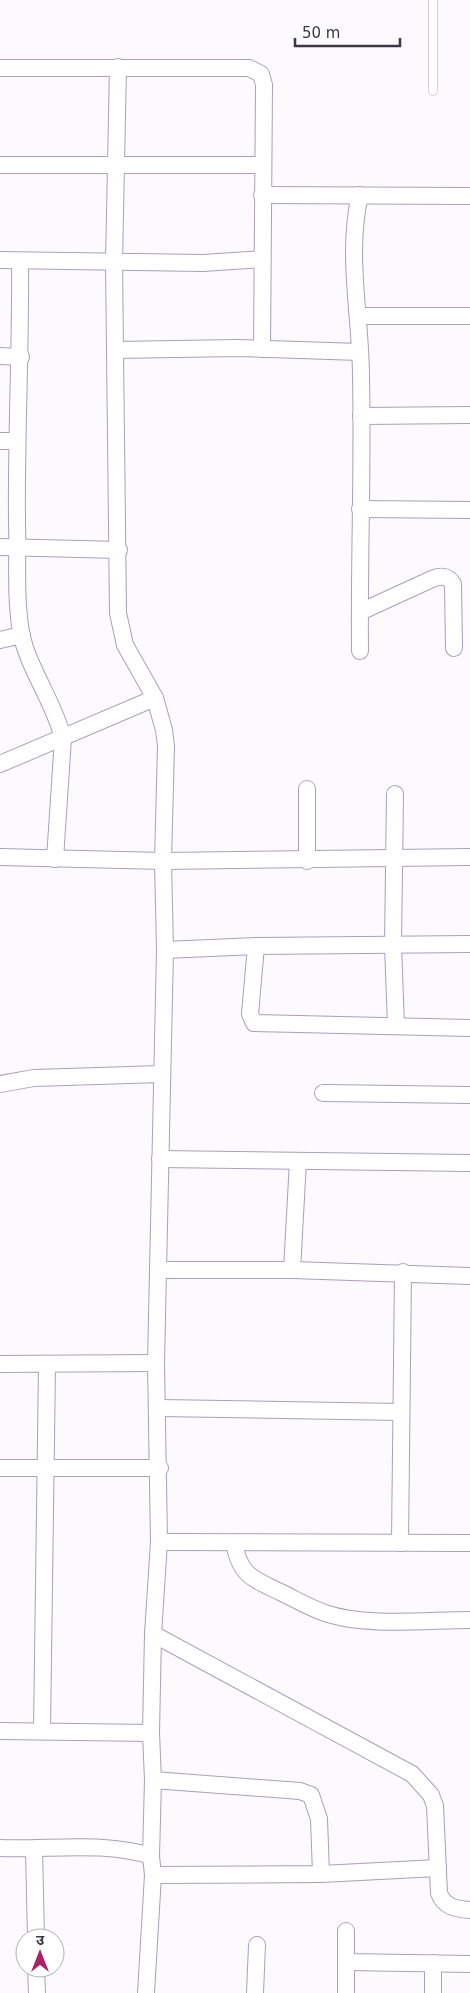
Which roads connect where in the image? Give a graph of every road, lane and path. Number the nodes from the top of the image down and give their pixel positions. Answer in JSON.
{"nodes":[{"id":1,"x":432,"y":0,"type":"edge"},
{"id":2,"x":0,"y":68,"type":"edge"},
{"id":3,"x":118,"y":68,"type":"junction"},
{"id":4,"x":433,"y":91,"type":"dead end"},
{"id":5,"x":262,"y":165,"type":"junction"},
{"id":6,"x":0,"y":166,"type":"edge"},
{"id":7,"x":115,"y":166,"type":"junction"},
{"id":8,"x":262,"y":195,"type":"junction"},
{"id":9,"x":360,"y":195,"type":"junction"},
{"id":10,"x":470,"y":196,"type":"edge"},
{"id":11,"x":262,"y":259,"type":"junction"},
{"id":12,"x":0,"y":260,"type":"edge"},
{"id":13,"x":20,"y":261,"type":"junction"},
{"id":14,"x":114,"y":262,"type":"junction"},
{"id":15,"x":358,"y":316,"type":"junction"},
{"id":16,"x":470,"y":316,"type":"edge"},
{"id":17,"x":262,"y":349,"type":"junction"},
{"id":18,"x":115,"y":350,"type":"junction"},
{"id":19,"x":360,"y":352,"type":"junction"},
{"id":20,"x":0,"y":356,"type":"edge"},
{"id":21,"x":21,"y":357,"type":"junction"},
{"id":22,"x":470,"y":415,"type":"edge"},
{"id":23,"x":361,"y":416,"type":"junction"},
{"id":24,"x":0,"y":441,"type":"edge"},
{"id":25,"x":16,"y":441,"type":"junction"},
{"id":26,"x":360,"y":509,"type":"junction"},
{"id":27,"x":470,"y":510,"type":"edge"},
{"id":28,"x":0,"y":546,"type":"edge"},
{"id":29,"x":18,"y":546,"type":"junction"},
{"id":30,"x":118,"y":550,"type":"junction"},
{"id":31,"x":360,"y":612,"type":"junction"},
{"id":32,"x":22,"y":635,"type":"junction"},
{"id":33,"x":0,"y":640,"type":"edge"},
{"id":34,"x":454,"y":648,"type":"dead end"},
{"id":35,"x":360,"y":651,"type":"dead end"},
{"id":36,"x":155,"y":698,"type":"junction"},
{"id":37,"x":63,"y":738,"type":"junction"},
{"id":38,"x":0,"y":764,"type":"edge"},
{"id":39,"x":307,"y":789,"type":"dead end"},
{"id":40,"x":395,"y":794,"type":"dead end"},
{"id":41,"x":0,"y":857,"type":"edge"},
{"id":42,"x":470,"y":857,"type":"edge"},
{"id":43,"x":55,"y":859,"type":"junction"},
{"id":44,"x":393,"y":859,"type":"junction"},
{"id":45,"x":163,"y":861,"type":"junction"},
{"id":46,"x":307,"y":861,"type":"junction"},
{"id":47,"x":470,"y":944,"type":"edge"},
{"id":48,"x":393,"y":945,"type":"junction"},
{"id":49,"x":256,"y":946,"type":"junction"},
{"id":50,"x":165,"y":950,"type":"junction"},
{"id":51,"x":396,"y":1026,"type":"junction"},
{"id":52,"x":470,"y":1028,"type":"edge"},
{"id":53,"x":161,"y":1074,"type":"junction"},
{"id":54,"x":0,"y":1084,"type":"edge"},
{"id":55,"x":323,"y":1093,"type":"dead end"},
{"id":56,"x":470,"y":1094,"type":"edge"},
{"id":57,"x":160,"y":1159,"type":"junction"},
{"id":58,"x":298,"y":1160,"type":"junction"},
{"id":59,"x":470,"y":1163,"type":"edge"},
{"id":60,"x":160,"y":1270,"type":"junction"},
{"id":61,"x":292,"y":1270,"type":"junction"},
{"id":62,"x":402,"y":1272,"type":"junction"},
{"id":63,"x":470,"y":1276,"type":"edge"},
{"id":64,"x":0,"y":1364,"type":"edge"},
{"id":65,"x":156,"y":1364,"type":"junction"},
{"id":66,"x":47,"y":1365,"type":"junction"},
{"id":67,"x":158,"y":1408,"type":"junction"},
{"id":68,"x":400,"y":1412,"type":"junction"},
{"id":69,"x":0,"y":1468,"type":"edge"},
{"id":70,"x":46,"y":1468,"type":"junction"},
{"id":71,"x":160,"y":1468,"type":"junction"},
{"id":72,"x":159,"y":1542,"type":"junction"},
{"id":73,"x":234,"y":1542,"type":"junction"},
{"id":74,"x":400,"y":1542,"type":"junction"},
{"id":75,"x":470,"y":1543,"type":"edge"},
{"id":76,"x":470,"y":1620,"type":"edge"},
{"id":77,"x":153,"y":1634,"type":"junction"},
{"id":78,"x":0,"y":1731,"type":"edge"},
{"id":79,"x":42,"y":1731,"type":"junction"},
{"id":80,"x":151,"y":1733,"type":"junction"},
{"id":81,"x":153,"y":1780,"type":"junction"},
{"id":82,"x":0,"y":1848,"type":"edge"},
{"id":83,"x":34,"y":1849,"type":"junction"},
{"id":84,"x":151,"y":1856,"type":"junction"},
{"id":85,"x":438,"y":1868,"type":"junction"},
{"id":86,"x":321,"y":1874,"type":"junction"},
{"id":87,"x":153,"y":1875,"type":"junction"},
{"id":88,"x":470,"y":1910,"type":"edge"},
{"id":89,"x":36,"y":1928,"type":"edge"},
{"id":90,"x":346,"y":1931,"type":"dead end"},
{"id":91,"x":256,"y":1945,"type":"dead end"},
{"id":92,"x":346,"y":1962,"type":"junction"},
{"id":93,"x":433,"y":1963,"type":"junction"},
{"id":94,"x":470,"y":1964,"type":"edge"},
{"id":95,"x":36,"y":1978,"type":"edge"},
{"id":96,"x":37,"y":1993,"type":"edge"},
{"id":97,"x":146,"y":1993,"type":"edge"},
{"id":98,"x":255,"y":1993,"type":"edge"},
{"id":99,"x":346,"y":1993,"type":"edge"},
{"id":100,"x":433,"y":1993,"type":"edge"}],
"edges":[{"from":1,"to":4,"type":"lane"},
{"from":2,"to":3,"type":"street"},
{"from":3,"to":5,"type":"street"},
{"from":3,"to":7,"type":"street"},
{"from":5,"to":7,"type":"street"},
{"from":5,"to":8,"type":"street"},
{"from":6,"to":7,"type":"street"},
{"from":7,"to":14,"type":"street"},
{"from":8,"to":9,"type":"street"},
{"from":8,"to":11,"type":"street"},
{"from":9,"to":10,"type":"street"},
{"from":9,"to":15,"type":"street"},
{"from":11,"to":14,"type":"street"},
{"from":11,"to":17,"type":"street"},
{"from":12,"to":13,"type":"street"},
{"from":13,"to":14,"type":"street"},
{"from":13,"to":21,"type":"street"},
{"from":14,"to":18,"type":"street"},
{"from":15,"to":16,"type":"street"},
{"from":15,"to":19,"type":"street"},
{"from":17,"to":18,"type":"street"},
{"from":17,"to":19,"type":"street"},
{"from":18,"to":30,"type":"street"},
{"from":19,"to":23,"type":"street"},
{"from":20,"to":21,"type":"street"},
{"from":21,"to":25,"type":"street"},
{"from":22,"to":23,"type":"street"},
{"from":23,"to":26,"type":"street"},
{"from":24,"to":25,"type":"street"},
{"from":25,"to":29,"type":"street"},
{"from":26,"to":27,"type":"street"},
{"from":26,"to":31,"type":"street"},
{"from":28,"to":29,"type":"street"},
{"from":29,"to":30,"type":"street"},
{"from":29,"to":32,"type":"street"},
{"from":30,"to":36,"type":"street"},
{"from":31,"to":34,"type":"street"},
{"from":31,"to":35,"type":"street"},
{"from":32,"to":33,"type":"street"},
{"from":32,"to":37,"type":"street"},
{"from":36,"to":37,"type":"street"},
{"from":36,"to":45,"type":"street"},
{"from":37,"to":38,"type":"street"},
{"from":37,"to":43,"type":"street"},
{"from":39,"to":46,"type":"street"},
{"from":40,"to":44,"type":"street"},
{"from":41,"to":43,"type":"street"},
{"from":42,"to":44,"type":"street"},
{"from":43,"to":45,"type":"street"},
{"from":44,"to":46,"type":"street"},
{"from":44,"to":48,"type":"street"},
{"from":45,"to":46,"type":"street"},
{"from":45,"to":50,"type":"street"},
{"from":47,"to":48,"type":"street"},
{"from":48,"to":49,"type":"street"},
{"from":48,"to":51,"type":"street"},
{"from":49,"to":50,"type":"street"},
{"from":49,"to":51,"type":"street"},
{"from":50,"to":53,"type":"street"},
{"from":51,"to":52,"type":"street"},
{"from":53,"to":54,"type":"street"},
{"from":53,"to":57,"type":"street"},
{"from":55,"to":56,"type":"street"},
{"from":57,"to":58,"type":"street"},
{"from":57,"to":60,"type":"street"},
{"from":58,"to":59,"type":"street"},
{"from":58,"to":61,"type":"street"},
{"from":60,"to":61,"type":"street"},
{"from":60,"to":65,"type":"street"},
{"from":61,"to":62,"type":"street"},
{"from":62,"to":63,"type":"street"},
{"from":62,"to":68,"type":"street"},
{"from":64,"to":66,"type":"street"},
{"from":65,"to":66,"type":"street"},
{"from":65,"to":67,"type":"street"},
{"from":66,"to":70,"type":"street"},
{"from":67,"to":68,"type":"street"},
{"from":67,"to":71,"type":"street"},
{"from":68,"to":74,"type":"street"},
{"from":69,"to":70,"type":"street"},
{"from":70,"to":71,"type":"street"},
{"from":70,"to":79,"type":"street"},
{"from":71,"to":72,"type":"street"},
{"from":72,"to":73,"type":"street"},
{"from":72,"to":77,"type":"street"},
{"from":73,"to":74,"type":"street"},
{"from":73,"to":76,"type":"street"},
{"from":74,"to":75,"type":"street"},
{"from":77,"to":80,"type":"street"},
{"from":77,"to":85,"type":"street"},
{"from":78,"to":79,"type":"street"},
{"from":79,"to":80,"type":"street"},
{"from":80,"to":81,"type":"street"},
{"from":81,"to":84,"type":"street"},
{"from":81,"to":86,"type":"street"},
{"from":82,"to":83,"type":"street"},
{"from":83,"to":84,"type":"street"},
{"from":83,"to":89,"type":"street"},
{"from":84,"to":87,"type":"street"},
{"from":85,"to":86,"type":"street"},
{"from":85,"to":88,"type":"street"},
{"from":86,"to":87,"type":"street"},
{"from":87,"to":97,"type":"street"},
{"from":90,"to":92,"type":"street"},
{"from":91,"to":98,"type":"street"},
{"from":92,"to":93,"type":"street"},
{"from":92,"to":99,"type":"street"},
{"from":93,"to":94,"type":"street"},
{"from":93,"to":100,"type":"street"},
{"from":95,"to":96,"type":"street"}]}
